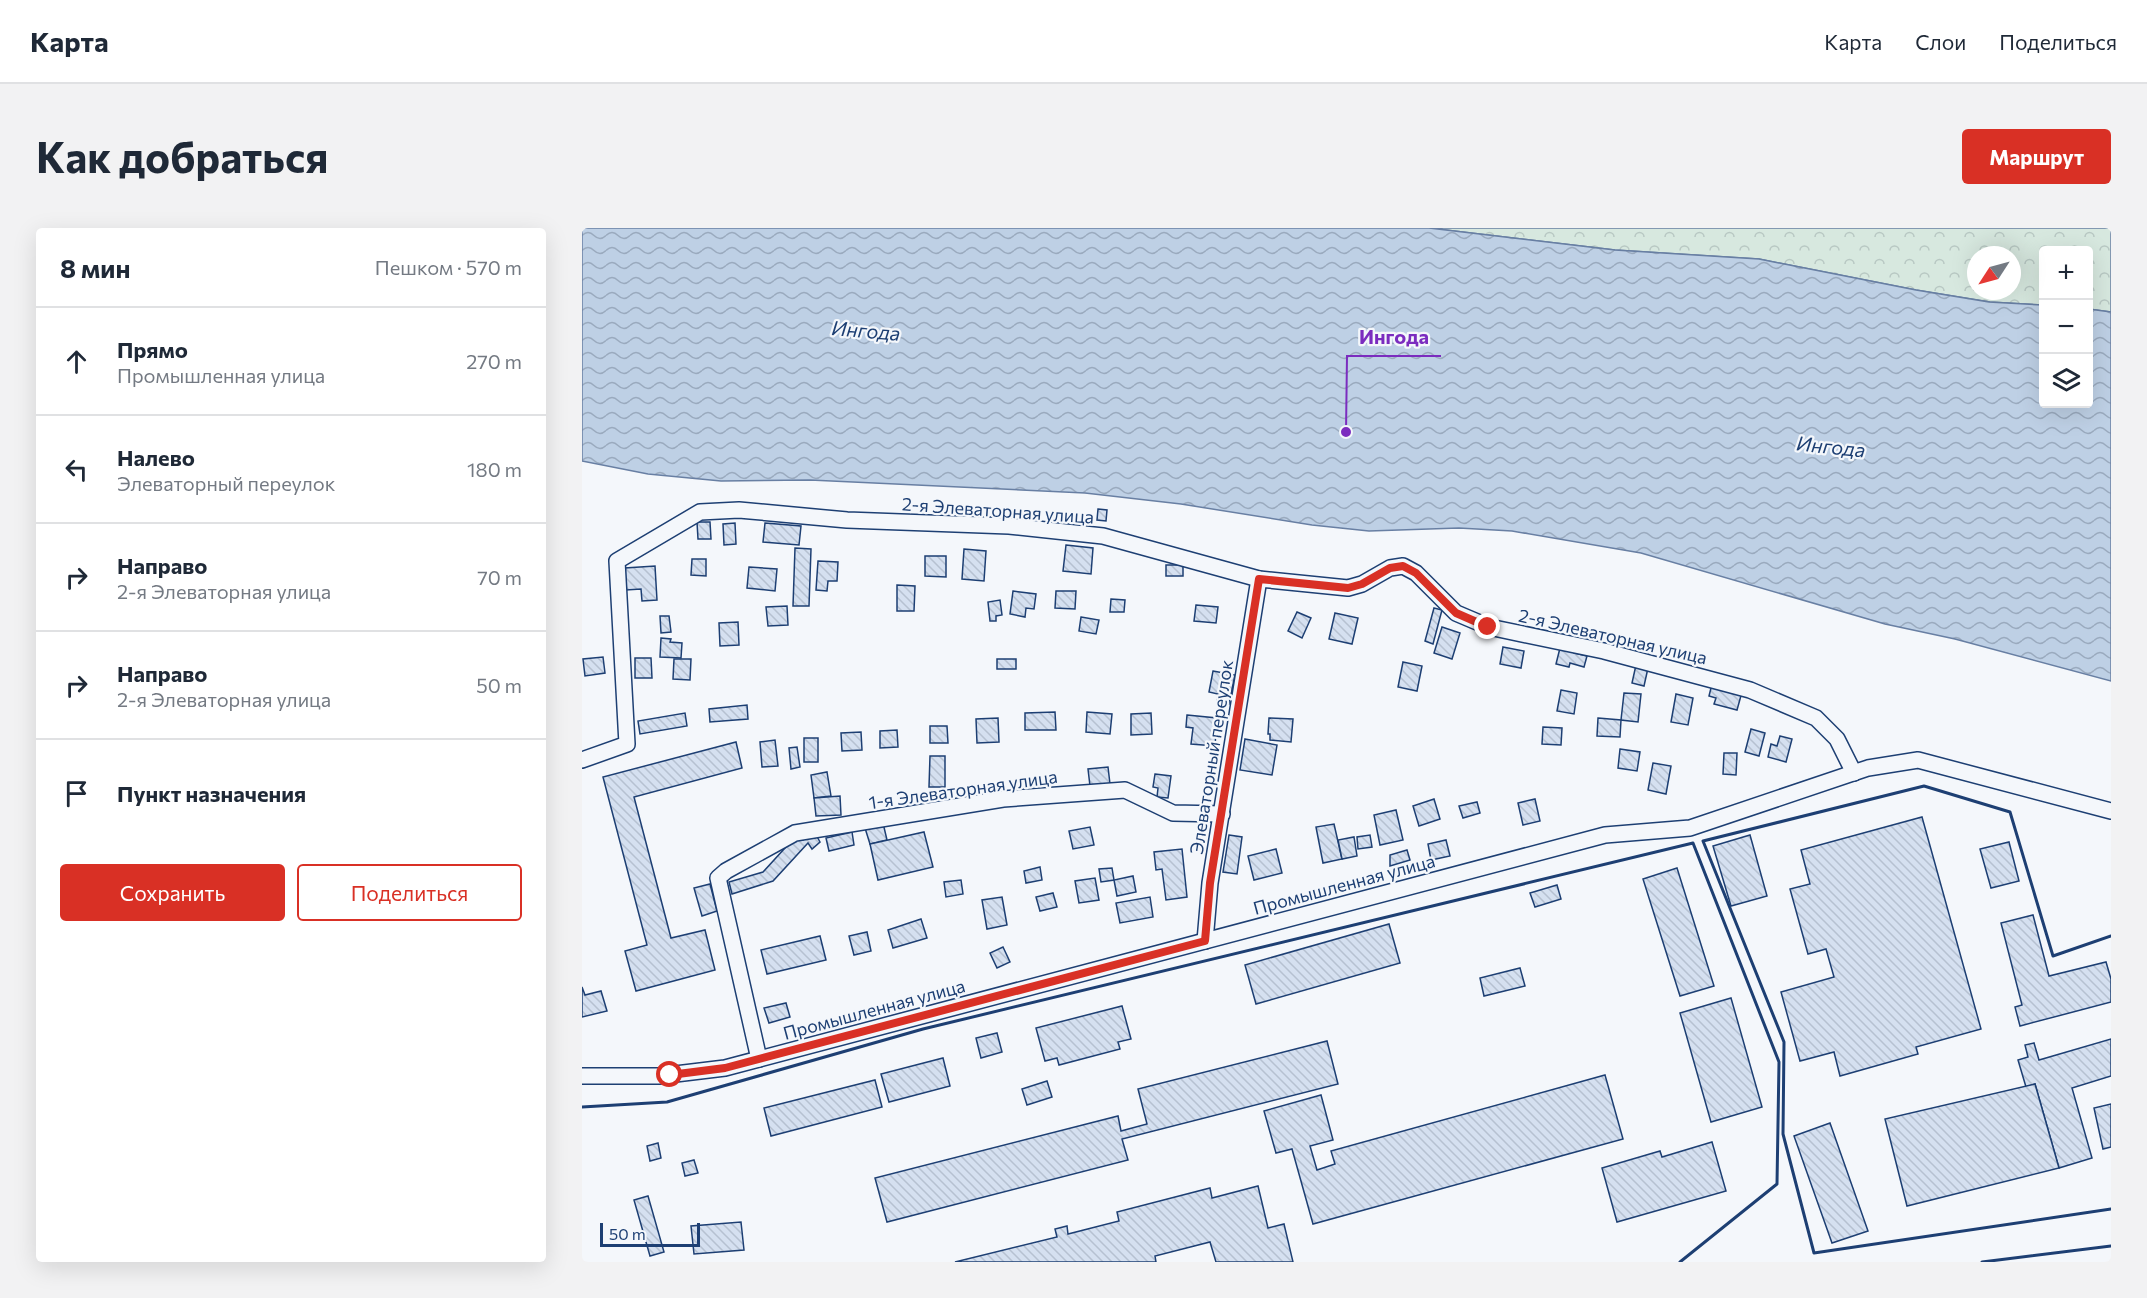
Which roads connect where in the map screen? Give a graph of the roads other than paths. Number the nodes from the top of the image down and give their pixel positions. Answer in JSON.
{"nodes":[{"id":1,"x":1259,"y":579,"type":"junction"},
{"id":2,"x":582,"y":760,"type":"edge"},
{"id":3,"x":1854,"y":773,"type":"junction"},
{"id":4,"x":2111,"y":811,"type":"edge"},
{"id":5,"x":1222,"y":814,"type":"junction"},
{"id":6,"x":1205,"y":941,"type":"junction"},
{"id":7,"x":759,"y":1059,"type":"junction"},
{"id":8,"x":582,"y":1076,"type":"edge"}],
"edges":[{"from":1,"to":2,"type":"street","name":"2-я Элеваторная улица"},
{"from":1,"to":3,"type":"street","name":"2-я Элеваторная улица"},
{"from":1,"to":5,"type":"street","name":"Элеваторный переулок"},
{"from":3,"to":4,"type":"street","name":"Промышленная улица"},
{"from":3,"to":6,"type":"street","name":"Промышленная улица"},
{"from":5,"to":6,"type":"street","name":"Элеваторный переулок"},
{"from":5,"to":7,"type":"street","name":"1-я Элеваторная улица"},
{"from":6,"to":7,"type":"street","name":"Промышленная улица"},
{"from":7,"to":8,"type":"street","name":"Промышленная улица"}]}
